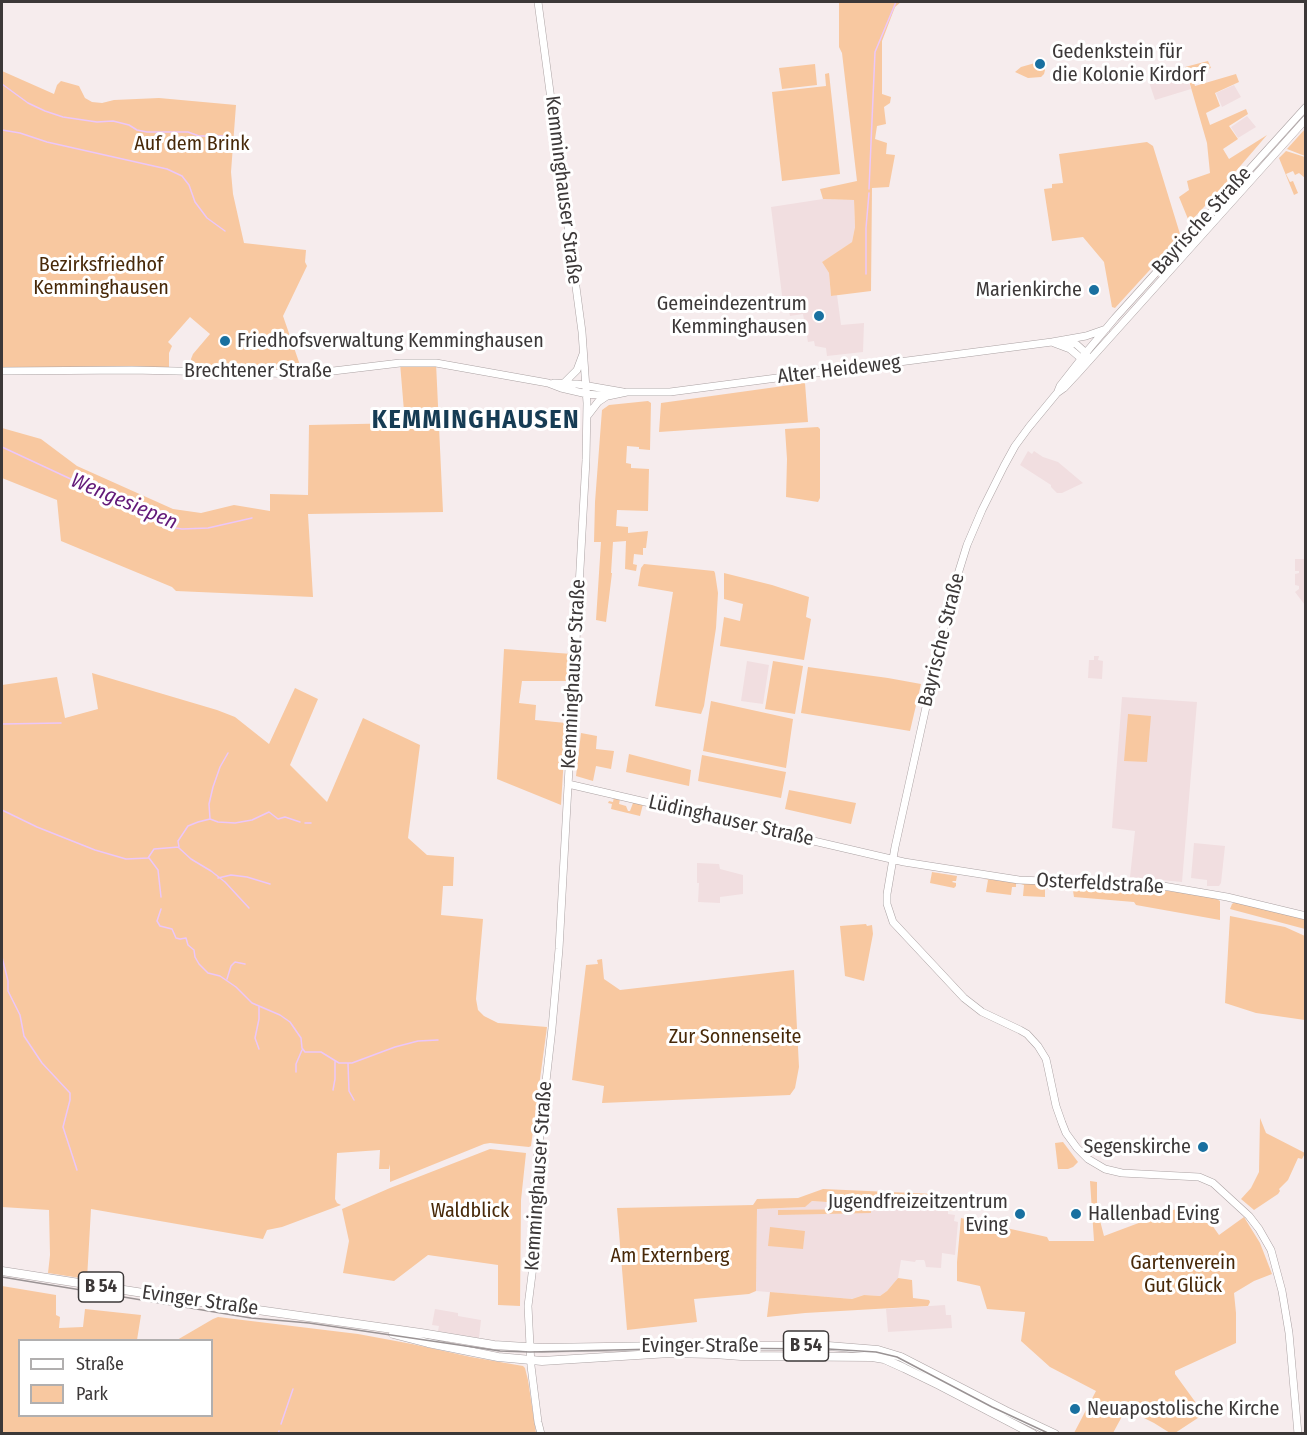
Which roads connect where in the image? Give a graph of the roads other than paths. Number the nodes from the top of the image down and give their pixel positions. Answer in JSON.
{"nodes":[{"id":1,"x":538,"y":2,"type":"edge"},
{"id":2,"x":1305,"y":107,"type":"edge"},
{"id":3,"x":1305,"y":119,"type":"edge"},
{"id":4,"x":1106,"y":329,"type":"junction"},
{"id":5,"x":1063,"y":340,"type":"junction"},
{"id":6,"x":1052,"y":342,"type":"junction"},
{"id":7,"x":584,"y":352,"type":"junction"},
{"id":8,"x":1085,"y":358,"type":"junction"},
{"id":9,"x":2,"y":371,"type":"edge"},
{"id":10,"x":548,"y":383,"type":"junction"},
{"id":11,"x":564,"y":383,"type":"junction"},
{"id":12,"x":587,"y":390,"type":"junction"},
{"id":13,"x":627,"y":392,"type":"junction"},
{"id":14,"x":608,"y":396,"type":"junction"},
{"id":15,"x":587,"y":418,"type":"junction"},
{"id":16,"x":568,"y":784,"type":"junction"},
{"id":17,"x":893,"y":859,"type":"junction"},
{"id":18,"x":1305,"y":915,"type":"edge"},
{"id":19,"x":2,"y":1271,"type":"edge"},
{"id":20,"x":362,"y":1326,"type":"junction"},
{"id":21,"x":530,"y":1347,"type":"junction"},
{"id":22,"x":531,"y":1360,"type":"junction"},
{"id":23,"x":541,"y":1434,"type":"edge"},
{"id":24,"x":1033,"y":1434,"type":"edge"},
{"id":25,"x":1055,"y":1434,"type":"edge"},
{"id":26,"x":1298,"y":1434,"type":"edge"}],
"edges":[{"from":1,"to":7,"type":"street","name":"Kemminghauser Straße"},
{"from":2,"to":4,"type":"street","name":"Bayrische Straße"},
{"from":3,"to":8,"type":"street","name":"Bayrische Straße"},
{"from":4,"to":5,"type":"street","name":"Alter Heideweg"},
{"from":4,"to":8,"type":"street","name":"Bayrische Straße"},
{"from":5,"to":6,"type":"street","name":"Alter Heideweg"},
{"from":5,"to":8,"type":"street"},
{"from":6,"to":8,"type":"street"},
{"from":6,"to":13,"type":"street","name":"Alter Heideweg"},
{"from":7,"to":11,"type":"street"},
{"from":7,"to":12,"type":"street","name":"Kemminghauser Straße"},
{"from":8,"to":17,"type":"street","name":"Bayrische Straße"},
{"from":9,"to":10,"type":"street","name":"Brechtener Straße"},
{"from":10,"to":11,"type":"street","name":"Brechtener Straße"},
{"from":10,"to":12,"type":"street","name":"Brechtener Straße"},
{"from":11,"to":12,"type":"street","name":"Brechtener Straße"},
{"from":12,"to":13,"type":"street","name":"Alter Heideweg"},
{"from":12,"to":14,"type":"street","name":"Alter Heideweg"},
{"from":12,"to":15,"type":"street","name":"Kemminghauser Straße"},
{"from":13,"to":14,"type":"street","name":"Alter Heideweg"},
{"from":14,"to":15,"type":"street"},
{"from":15,"to":16,"type":"street","name":"Kemminghauser Straße"},
{"from":16,"to":17,"type":"street","name":"Lüdinghauser Straße"},
{"from":16,"to":21,"type":"street","name":"Kemminghauser Straße"},
{"from":17,"to":18,"type":"street","name":"Osterfeldstraße"},
{"from":17,"to":26,"type":"street","name":"Bayrische Straße"},
{"from":19,"to":20,"type":"main road","name":"Evinger Straße","number":"B 54"},
{"from":20,"to":21,"type":"main road","name":"Evinger Straße","number":"B 54"},
{"from":20,"to":22,"type":"main road","name":"Evinger Straße","number":"B 54"},
{"from":21,"to":22,"type":"street","name":"Kemminghauser Straße"},
{"from":21,"to":25,"type":"main road","name":"Evinger Straße","number":"B 54"},
{"from":22,"to":23,"type":"street","name":"Kemminghauser Straße"},
{"from":22,"to":24,"type":"main road","name":"Evinger Straße","number":"B 54"}]}
